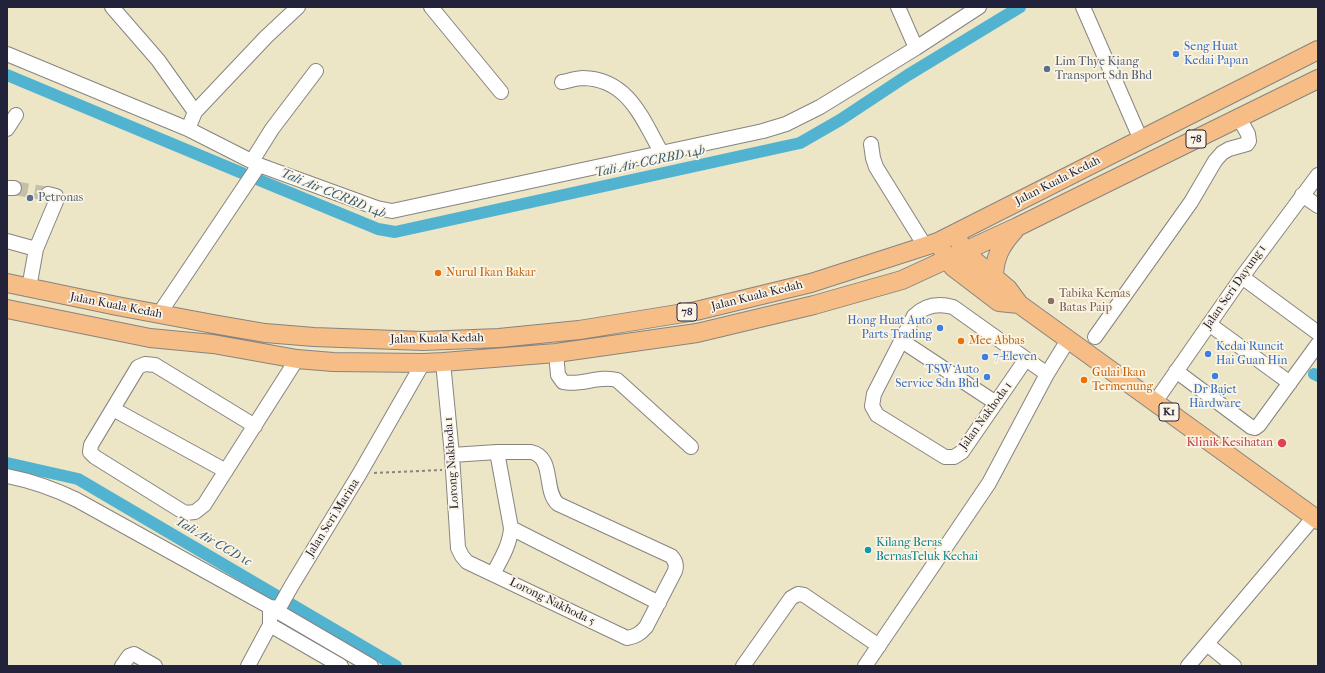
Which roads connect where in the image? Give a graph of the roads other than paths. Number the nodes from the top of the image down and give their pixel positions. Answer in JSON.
{"nodes":[{"id":1,"x":112,"y":7,"type":"edge"},
{"id":2,"x":298,"y":7,"type":"edge"},
{"id":3,"x":431,"y":7,"type":"edge"},
{"id":4,"x":898,"y":7,"type":"edge"},
{"id":5,"x":979,"y":7,"type":"edge"},
{"id":6,"x":1083,"y":7,"type":"edge"},
{"id":7,"x":916,"y":48,"type":"junction"},
{"id":8,"x":1318,"y":50,"type":"edge"},
{"id":9,"x":7,"y":54,"type":"edge"},
{"id":10,"x":316,"y":72,"type":"dead end"},
{"id":11,"x":1318,"y":79,"type":"edge"},
{"id":12,"x":562,"y":82,"type":"dead end"},
{"id":13,"x":502,"y":92,"type":"dead end"},
{"id":14,"x":195,"y":112,"type":"junction"},
{"id":15,"x":16,"y":115,"type":"dead end"},
{"id":16,"x":1239,"y":118,"type":"junction"},
{"id":17,"x":7,"y":129,"type":"edge"},
{"id":18,"x":188,"y":129,"type":"junction"},
{"id":19,"x":1140,"y":140,"type":"junction"},
{"id":20,"x":871,"y":144,"type":"dead end"},
{"id":21,"x":661,"y":152,"type":"junction"},
{"id":22,"x":256,"y":163,"type":"junction"},
{"id":23,"x":1318,"y":175,"type":"edge"},
{"id":24,"x":48,"y":194,"type":"dead end"},
{"id":25,"x":1302,"y":195,"type":"junction"},
{"id":26,"x":1318,"y":206,"type":"edge"},
{"id":27,"x":1017,"y":227,"type":"junction"},
{"id":28,"x":956,"y":233,"type":"junction"},
{"id":29,"x":7,"y":241,"type":"edge"},
{"id":30,"x":932,"y":244,"type":"junction"},
{"id":31,"x":36,"y":249,"type":"junction"},
{"id":32,"x":964,"y":252,"type":"junction"},
{"id":33,"x":947,"y":260,"type":"junction"},
{"id":34,"x":1242,"y":277,"type":"junction"},
{"id":35,"x":994,"y":278,"type":"junction"},
{"id":36,"x":902,"y":280,"type":"junction"},
{"id":37,"x":969,"y":281,"type":"junction"},
{"id":38,"x":7,"y":283,"type":"edge"},
{"id":39,"x":29,"y":288,"type":"junction"},
{"id":40,"x":1019,"y":304,"type":"junction"},
{"id":41,"x":7,"y":308,"type":"edge"},
{"id":42,"x":159,"y":314,"type":"junction"},
{"id":43,"x":1209,"y":324,"type":"junction"},
{"id":44,"x":1318,"y":333,"type":"edge"},
{"id":45,"x":1095,"y":337,"type":"dead end"},
{"id":46,"x":1068,"y":340,"type":"junction"},
{"id":47,"x":902,"y":341,"type":"junction"},
{"id":48,"x":1318,"y":344,"type":"edge"},
{"id":49,"x":556,"y":353,"type":"junction"},
{"id":50,"x":297,"y":359,"type":"junction"},
{"id":51,"x":1026,"y":359,"type":"junction"},
{"id":52,"x":443,"y":362,"type":"junction"},
{"id":53,"x":423,"y":363,"type":"junction"},
{"id":54,"x":1176,"y":371,"type":"junction"},
{"id":55,"x":1047,"y":374,"type":"junction"},
{"id":56,"x":1290,"y":383,"type":"junction"},
{"id":57,"x":1155,"y":402,"type":"junction"},
{"id":58,"x":996,"y":403,"type":"junction"},
{"id":59,"x":113,"y":409,"type":"junction"},
{"id":60,"x":255,"y":426,"type":"junction"},
{"id":61,"x":691,"y":447,"type":"dead end"},
{"id":62,"x":497,"y":452,"type":"junction"},
{"id":63,"x":453,"y":462,"type":"junction"},
{"id":64,"x":226,"y":471,"type":"junction"},
{"id":65,"x":7,"y":476,"type":"edge"},
{"id":66,"x":1316,"y":518,"type":"edge"},
{"id":67,"x":511,"y":528,"type":"junction"},
{"id":68,"x":467,"y":562,"type":"joint"},
{"id":69,"x":493,"y":574,"type":"junction"},
{"id":70,"x":659,"y":603,"type":"junction"},
{"id":71,"x":274,"y":607,"type":"junction"},
{"id":72,"x":270,"y":625,"type":"junction"},
{"id":73,"x":1207,"y":644,"type":"junction"},
{"id":74,"x":879,"y":646,"type":"junction"},
{"id":75,"x":122,"y":666,"type":"edge"},
{"id":76,"x":155,"y":666,"type":"edge"},
{"id":77,"x":248,"y":666,"type":"edge"},
{"id":78,"x":341,"y":666,"type":"edge"},
{"id":79,"x":371,"y":666,"type":"edge"},
{"id":80,"x":743,"y":666,"type":"edge"},
{"id":81,"x":865,"y":666,"type":"edge"},
{"id":82,"x":1188,"y":666,"type":"edge"},
{"id":83,"x":1234,"y":666,"type":"edge"}],
"edges":[{"from":1,"to":14,"type":"street"},
{"from":2,"to":14,"type":"street"},
{"from":3,"to":13,"type":"street"},
{"from":4,"to":7,"type":"street"},
{"from":5,"to":7,"type":"street"},
{"from":6,"to":19,"type":"street"},
{"from":7,"to":21,"type":"street"},
{"from":8,"to":19,"type":"main road","name":"Jalan Kuala Kedah","number":"78"},
{"from":9,"to":18,"type":"street"},
{"from":10,"to":22,"type":"street"},
{"from":11,"to":16,"type":"main road","name":"Jalan Kuala Kedah","number":"78"},
{"from":12,"to":21,"type":"street"},
{"from":14,"to":18,"type":"street"},
{"from":15,"to":17,"type":"street"},
{"from":16,"to":27,"type":"main road","name":"Jalan Kuala Kedah","number":"78"},
{"from":16,"to":45,"type":"street"},
{"from":18,"to":22,"type":"street"},
{"from":19,"to":28,"type":"main road","name":"Jalan Kuala Kedah","number":"78"},
{"from":20,"to":30,"type":"street"},
{"from":21,"to":22,"type":"street"},
{"from":22,"to":42,"type":"street"},
{"from":23,"to":25,"type":"street","name":"Jalan Seri Dayung 1"},
{"from":24,"to":31,"type":"street"},
{"from":25,"to":26,"type":"street"},
{"from":25,"to":34,"type":"street","name":"Jalan Seri Dayung 1"},
{"from":27,"to":32,"type":"main road","name":"Jalan Kuala Kedah","number":"78"},
{"from":27,"to":35,"type":"main road"},
{"from":28,"to":30,"type":"main road","name":"Jalan Kuala Kedah","number":"78"},
{"from":28,"to":32,"type":"main road","number":"K1"},
{"from":29,"to":31,"type":"street"},
{"from":30,"to":33,"type":"main road"},
{"from":30,"to":42,"type":"main road","name":"Jalan Kuala Kedah","number":"78"},
{"from":31,"to":39,"type":"street"},
{"from":32,"to":33,"type":"main road","name":"Jalan Kuala Kedah","number":"78"},
{"from":32,"to":35,"type":"main road","number":"K1"},
{"from":33,"to":36,"type":"main road","name":"Jalan Kuala Kedah","number":"78"},
{"from":33,"to":37,"type":"main road"},
{"from":34,"to":43,"type":"street","name":"Jalan Seri Dayung 1"},
{"from":34,"to":44,"type":"street"},
{"from":35,"to":40,"type":"main road","number":"K1"},
{"from":36,"to":37,"type":"main road"},
{"from":36,"to":49,"type":"main road","name":"Jalan Kuala Kedah","number":"78"},
{"from":37,"to":40,"type":"main road"},
{"from":38,"to":39,"type":"main road","name":"Jalan Kuala Kedah","number":"78"},
{"from":39,"to":42,"type":"main road","name":"Jalan Kuala Kedah","number":"78"},
{"from":40,"to":46,"type":"main road","number":"K1"},
{"from":41,"to":50,"type":"main road","name":"Jalan Kuala Kedah","number":"78"},
{"from":43,"to":54,"type":"street","name":"Jalan Seri Dayung 1"},
{"from":43,"to":56,"type":"street"},
{"from":46,"to":55,"type":"street"},
{"from":46,"to":57,"type":"main road","number":"K1"},
{"from":47,"to":51,"type":"street"},
{"from":47,"to":58,"type":"street"},
{"from":47,"to":58,"type":"street","name":"Jalan Nakhoda 1"},
{"from":48,"to":56,"type":"street"},
{"from":49,"to":52,"type":"main road","name":"Jalan Kuala Kedah","number":"78"},
{"from":49,"to":61,"type":"street"},
{"from":50,"to":53,"type":"main road","name":"Jalan Kuala Kedah","number":"78"},
{"from":50,"to":60,"type":"street"},
{"from":51,"to":55,"type":"street"},
{"from":51,"to":58,"type":"street","name":"Jalan Nakhoda 1"},
{"from":52,"to":53,"type":"main road","name":"Jalan Kuala Kedah","number":"78"},
{"from":52,"to":63,"type":"street","name":"Lorong Nakhoda 1"},
{"from":53,"to":71,"type":"street","name":"Jalan Seri Marina"},
{"from":54,"to":56,"type":"street"},
{"from":54,"to":57,"type":"street","name":"Jalan Seri Dayung 1"},
{"from":55,"to":74,"type":"street"},
{"from":57,"to":66,"type":"main road","number":"K1"},
{"from":59,"to":60,"type":"street"},
{"from":59,"to":64,"type":"street"},
{"from":59,"to":64,"type":"street"},
{"from":60,"to":64,"type":"street"},
{"from":62,"to":63,"type":"street"},
{"from":62,"to":67,"type":"street"},
{"from":62,"to":70,"type":"street"},
{"from":63,"to":68,"type":"street","name":"Lorong Nakhoda 1"},
{"from":65,"to":71,"type":"street"},
{"from":66,"to":73,"type":"street"},
{"from":67,"to":69,"type":"street"},
{"from":67,"to":70,"type":"street"},
{"from":68,"to":69,"type":"street","name":"Lorong Nakhoda 5"},
{"from":69,"to":70,"type":"street","name":"Lorong Nakhoda 5"},
{"from":71,"to":72,"type":"street","name":"Jalan Seri Marina"},
{"from":71,"to":79,"type":"street"},
{"from":72,"to":77,"type":"street","name":"Jalan Seri Marina"},
{"from":72,"to":78,"type":"street"},
{"from":73,"to":82,"type":"street"},
{"from":73,"to":83,"type":"street"},
{"from":74,"to":80,"type":"street"},
{"from":74,"to":81,"type":"street"},
{"from":75,"to":76,"type":"street"}]}
